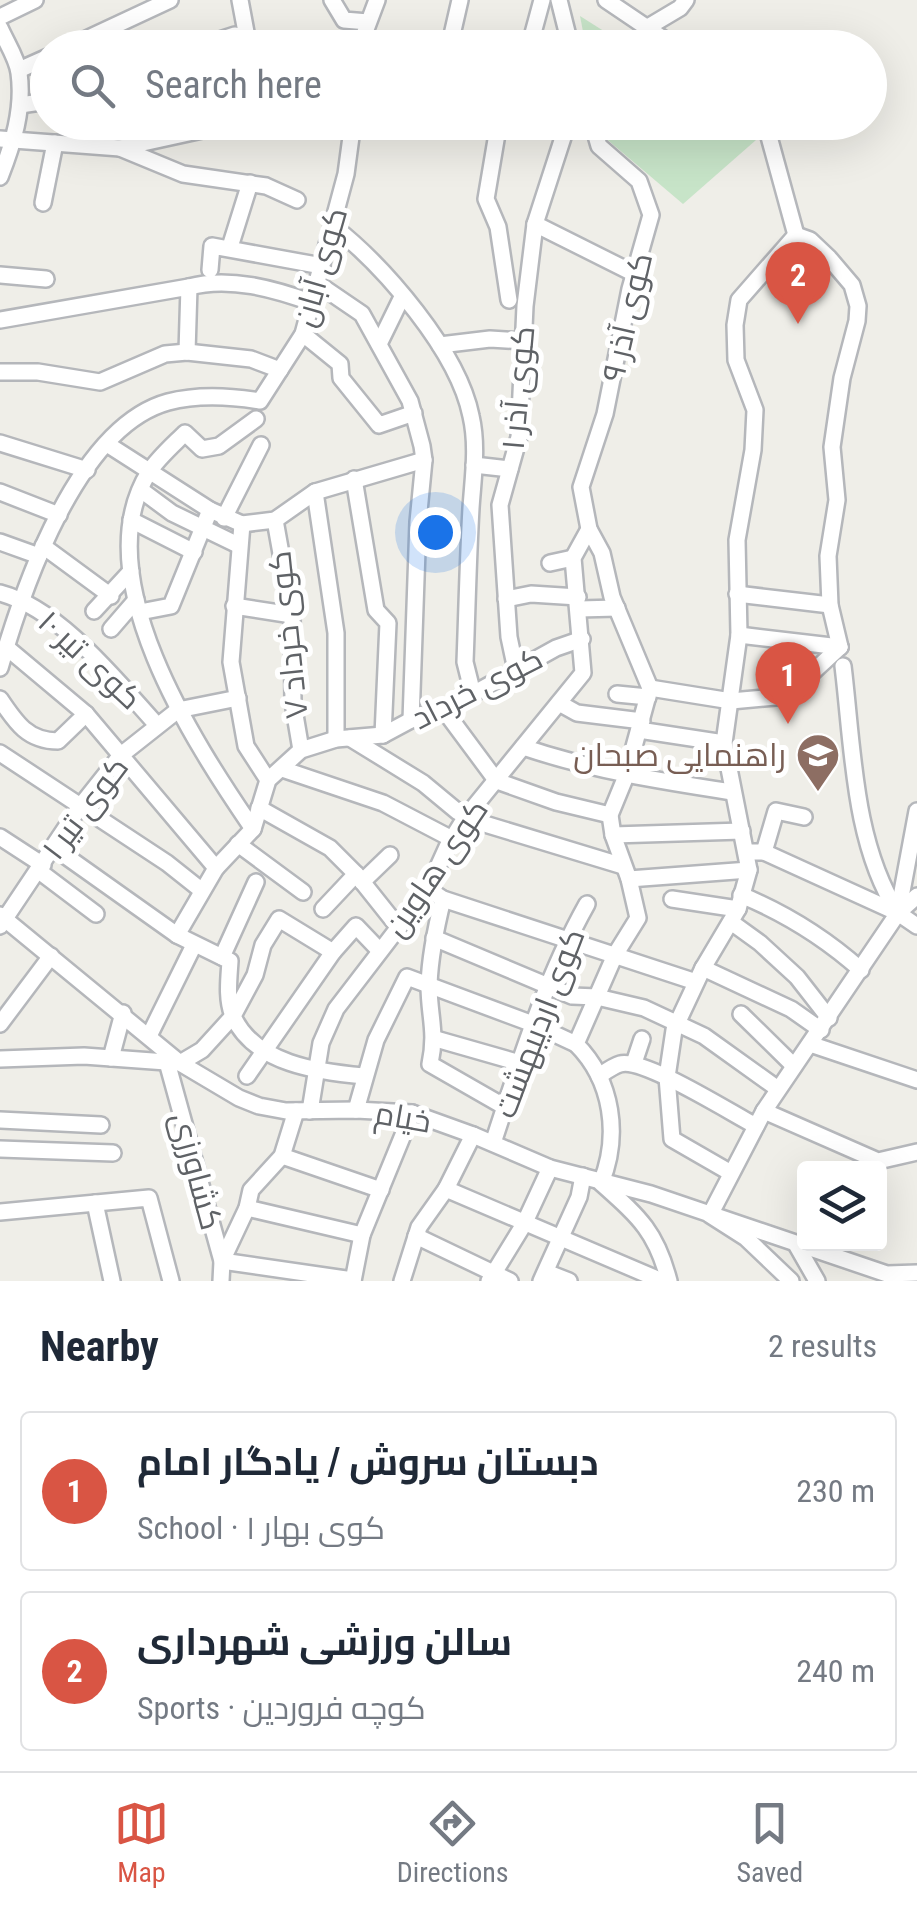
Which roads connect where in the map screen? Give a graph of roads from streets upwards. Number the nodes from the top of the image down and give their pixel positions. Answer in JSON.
{"nodes":[{"id":1,"x":34,"y":0,"type":"edge"},
{"id":2,"x":170,"y":0,"type":"edge"},
{"id":3,"x":240,"y":0,"type":"edge"},
{"id":4,"x":332,"y":0,"type":"edge"},
{"id":5,"x":377,"y":0,"type":"edge"},
{"id":6,"x":460,"y":0,"type":"edge"},
{"id":7,"x":542,"y":0,"type":"edge"},
{"id":8,"x":559,"y":0,"type":"edge"},
{"id":9,"x":606,"y":0,"type":"edge"},
{"id":10,"x":686,"y":0,"type":"edge"},
{"id":11,"x":0,"y":17,"type":"edge"},
{"id":12,"x":368,"y":22,"type":"junction"},
{"id":13,"x":648,"y":27,"type":"junction"},
{"id":14,"x":0,"y":30,"type":"edge"},
{"id":15,"x":106,"y":30,"type":"edge"},
{"id":16,"x":246,"y":30,"type":"edge"},
{"id":17,"x":365,"y":30,"type":"edge"},
{"id":18,"x":453,"y":30,"type":"edge"},
{"id":19,"x":533,"y":30,"type":"edge"},
{"id":20,"x":566,"y":30,"type":"edge"},
{"id":21,"x":652,"y":30,"type":"edge"},
{"id":22,"x":30,"y":65,"type":"edge"},
{"id":23,"x":19,"y":70,"type":"junction"},
{"id":24,"x":30,"y":106,"type":"edge"},
{"id":25,"x":19,"y":109,"type":"junction"},
{"id":26,"x":0,"y":110,"type":"edge"},
{"id":27,"x":7,"y":140,"type":"edge"},
{"id":28,"x":156,"y":140,"type":"edge"},
{"id":29,"x":353,"y":140,"type":"edge"},
{"id":30,"x":496,"y":140,"type":"edge"},
{"id":31,"x":562,"y":140,"type":"edge"},
{"id":32,"x":597,"y":140,"type":"edge"},
{"id":33,"x":770,"y":140,"type":"edge"},
{"id":34,"x":55,"y":143,"type":"junction"},
{"id":35,"x":120,"y":148,"type":"junction"},
{"id":36,"x":0,"y":177,"type":"edge"},
{"id":37,"x":258,"y":184,"type":"junction"},
{"id":38,"x":297,"y":200,"type":"dead end"},
{"id":39,"x":43,"y":203,"type":"dead end"},
{"id":40,"x":535,"y":224,"type":"junction"},
{"id":41,"x":333,"y":226,"type":"junction"},
{"id":42,"x":796,"y":235,"type":"junction"},
{"id":43,"x":230,"y":247,"type":"junction"},
{"id":44,"x":322,"y":266,"type":"junction"},
{"id":45,"x":210,"y":270,"type":"dead end"},
{"id":46,"x":635,"y":274,"type":"junction"},
{"id":47,"x":0,"y":275,"type":"edge"},
{"id":48,"x":46,"y":278,"type":"dead end"},
{"id":49,"x":318,"y":284,"type":"junction"},
{"id":50,"x":188,"y":287,"type":"junction"},
{"id":51,"x":402,"y":297,"type":"junction"},
{"id":52,"x":314,"y":303,"type":"junction"},
{"id":53,"x":517,"y":303,"type":"junction"},
{"id":54,"x":0,"y":320,"type":"edge"},
{"id":55,"x":303,"y":334,"type":"junction"},
{"id":56,"x":523,"y":341,"type":"junction"},
{"id":57,"x":380,"y":344,"type":"junction"},
{"id":58,"x":440,"y":346,"type":"junction"},
{"id":59,"x":187,"y":352,"type":"junction"},
{"id":60,"x":280,"y":370,"type":"junction"},
{"id":61,"x":0,"y":372,"type":"edge"},
{"id":62,"x":414,"y":413,"type":"junction"},
{"id":63,"x":256,"y":419,"type":"dead end"},
{"id":64,"x":0,"y":443,"type":"edge"},
{"id":65,"x":107,"y":444,"type":"junction"},
{"id":66,"x":261,"y":445,"type":"dead end"},
{"id":67,"x":424,"y":460,"type":"junction"},
{"id":68,"x":474,"y":465,"type":"junction"},
{"id":69,"x":510,"y":469,"type":"junction"},
{"id":70,"x":87,"y":470,"type":"junction"},
{"id":71,"x":148,"y":472,"type":"junction"},
{"id":72,"x":354,"y":479,"type":"junction"},
{"id":73,"x":141,"y":490,"type":"junction"},
{"id":74,"x":0,"y":492,"type":"edge"},
{"id":75,"x":314,"y":492,"type":"junction"},
{"id":76,"x":217,"y":514,"type":"junction"},
{"id":77,"x":59,"y":515,"type":"junction"},
{"id":78,"x":131,"y":520,"type":"junction"},
{"id":79,"x":275,"y":520,"type":"junction"},
{"id":80,"x":242,"y":524,"type":"junction"},
{"id":81,"x":202,"y":529,"type":"junction"},
{"id":82,"x":589,"y":529,"type":"junction"},
{"id":83,"x":0,"y":542,"type":"edge"},
{"id":84,"x":238,"y":544,"type":"junction"},
{"id":85,"x":41,"y":551,"type":"junction"},
{"id":86,"x":194,"y":552,"type":"junction"},
{"id":87,"x":573,"y":558,"type":"junction"},
{"id":88,"x":550,"y":563,"type":"dead end"},
{"id":89,"x":130,"y":570,"type":"junction"},
{"id":90,"x":0,"y":592,"type":"edge"},
{"id":91,"x":737,"y":594,"type":"junction"},
{"id":92,"x":111,"y":596,"type":"junction"},
{"id":93,"x":20,"y":598,"type":"junction"},
{"id":94,"x":506,"y":599,"type":"junction"},
{"id":95,"x":579,"y":603,"type":"junction"},
{"id":96,"x":138,"y":606,"type":"junction"},
{"id":97,"x":234,"y":606,"type":"junction"},
{"id":98,"x":830,"y":606,"type":"junction"},
{"id":99,"x":617,"y":608,"type":"junction"},
{"id":100,"x":94,"y":611,"type":"dead end"},
{"id":101,"x":292,"y":615,"type":"junction"},
{"id":102,"x":6,"y":622,"type":"edge"},
{"id":103,"x":111,"y":629,"type":"dead end"},
{"id":104,"x":739,"y":635,"type":"junction"},
{"id":105,"x":582,"y":639,"type":"junction"},
{"id":106,"x":6,"y":647,"type":"junction"},
{"id":107,"x":840,"y":647,"type":"junction"},
{"id":108,"x":842,"y":666,"type":"dead end"},
{"id":109,"x":0,"y":668,"type":"edge"},
{"id":110,"x":516,"y":670,"type":"junction"},
{"id":111,"x":649,"y":692,"type":"junction"},
{"id":112,"x":473,"y":694,"type":"junction"},
{"id":113,"x":617,"y":694,"type":"dead end"},
{"id":114,"x":238,"y":698,"type":"junction"},
{"id":115,"x":0,"y":699,"type":"edge"},
{"id":116,"x":731,"y":701,"type":"junction"},
{"id":117,"x":559,"y":703,"type":"junction"},
{"id":118,"x":178,"y":710,"type":"junction"},
{"id":119,"x":444,"y":710,"type":"junction"},
{"id":120,"x":86,"y":714,"type":"junction"},
{"id":121,"x":411,"y":720,"type":"junction"},
{"id":122,"x":640,"y":725,"type":"junction"},
{"id":123,"x":18,"y":726,"type":"junction"},
{"id":124,"x":157,"y":726,"type":"junction"},
{"id":125,"x":383,"y":735,"type":"junction"},
{"id":126,"x":342,"y":738,"type":"junction"},
{"id":127,"x":724,"y":743,"type":"junction"},
{"id":128,"x":523,"y":747,"type":"junction"},
{"id":129,"x":0,"y":750,"type":"edge"},
{"id":130,"x":301,"y":750,"type":"junction"},
{"id":131,"x":121,"y":756,"type":"junction"},
{"id":132,"x":282,"y":769,"type":"junction"},
{"id":133,"x":626,"y":776,"type":"junction"},
{"id":134,"x":495,"y":778,"type":"junction"},
{"id":135,"x":268,"y":780,"type":"junction"},
{"id":136,"x":732,"y":792,"type":"junction"},
{"id":137,"x":79,"y":808,"type":"junction"},
{"id":138,"x":259,"y":808,"type":"junction"},
{"id":139,"x":917,"y":811,"type":"edge"},
{"id":140,"x":461,"y":815,"type":"junction"},
{"id":141,"x":610,"y":815,"type":"junction"},
{"id":142,"x":804,"y":817,"type":"dead end"},
{"id":143,"x":253,"y":828,"type":"junction"},
{"id":144,"x":742,"y":831,"type":"junction"},
{"id":145,"x":613,"y":835,"type":"junction"},
{"id":146,"x":0,"y":837,"type":"edge"},
{"id":147,"x":452,"y":839,"type":"junction"},
{"id":148,"x":238,"y":844,"type":"junction"},
{"id":149,"x":53,"y":847,"type":"junction"},
{"id":150,"x":764,"y":852,"type":"junction"},
{"id":151,"x":390,"y":854,"type":"dead end"},
{"id":152,"x":747,"y":861,"type":"junction"},
{"id":153,"x":41,"y":868,"type":"junction"},
{"id":154,"x":216,"y":868,"type":"junction"},
{"id":155,"x":626,"y":872,"type":"junction"},
{"id":156,"x":359,"y":878,"type":"junction"},
{"id":157,"x":256,"y":882,"type":"dead end"},
{"id":158,"x":428,"y":889,"type":"junction"},
{"id":159,"x":202,"y":890,"type":"junction"},
{"id":160,"x":304,"y":892,"type":"dead end"},
{"id":161,"x":917,"y":896,"type":"edge"},
{"id":162,"x":443,"y":899,"type":"junction"},
{"id":163,"x":672,"y":899,"type":"dead end"},
{"id":164,"x":587,"y":904,"type":"dead end"},
{"id":165,"x":737,"y":909,"type":"junction"},
{"id":166,"x":323,"y":910,"type":"dead end"},
{"id":167,"x":898,"y":913,"type":"junction"},
{"id":168,"x":96,"y":914,"type":"dead end"},
{"id":169,"x":2,"y":920,"type":"edge"},
{"id":170,"x":917,"y":926,"type":"edge"},
{"id":171,"x":400,"y":928,"type":"junction"},
{"id":172,"x":177,"y":936,"type":"junction"},
{"id":173,"x":434,"y":938,"type":"junction"},
{"id":174,"x":567,"y":940,"type":"junction"},
{"id":175,"x":194,"y":945,"type":"junction"},
{"id":176,"x":379,"y":950,"type":"junction"},
{"id":177,"x":332,"y":952,"type":"junction"},
{"id":178,"x":615,"y":955,"type":"junction"},
{"id":179,"x":51,"y":956,"type":"junction"},
{"id":180,"x":222,"y":957,"type":"junction"},
{"id":181,"x":862,"y":970,"type":"junction"},
{"id":182,"x":699,"y":975,"type":"junction"},
{"id":183,"x":547,"y":986,"type":"junction"},
{"id":184,"x":429,"y":988,"type":"junction"},
{"id":185,"x":597,"y":997,"type":"junction"},
{"id":186,"x":123,"y":1013,"type":"junction"},
{"id":187,"x":742,"y":1014,"type":"dead end"},
{"id":188,"x":233,"y":1016,"type":"junction"},
{"id":189,"x":676,"y":1022,"type":"junction"},
{"id":190,"x":0,"y":1024,"type":"edge"},
{"id":191,"x":533,"y":1024,"type":"junction"},
{"id":192,"x":825,"y":1024,"type":"junction"},
{"id":193,"x":149,"y":1036,"type":"junction"},
{"id":194,"x":436,"y":1038,"type":"junction"},
{"id":195,"x":642,"y":1040,"type":"dead end"},
{"id":196,"x":576,"y":1044,"type":"junction"},
{"id":197,"x":810,"y":1044,"type":"junction"},
{"id":198,"x":266,"y":1052,"type":"junction"},
{"id":199,"x":0,"y":1058,"type":"edge"},
{"id":200,"x":111,"y":1058,"type":"junction"},
{"id":201,"x":174,"y":1063,"type":"junction"},
{"id":202,"x":520,"y":1063,"type":"junction"},
{"id":203,"x":634,"y":1064,"type":"junction"},
{"id":204,"x":794,"y":1066,"type":"junction"},
{"id":205,"x":317,"y":1071,"type":"junction"},
{"id":206,"x":247,"y":1076,"type":"dead end"},
{"id":207,"x":364,"y":1076,"type":"junction"},
{"id":208,"x":599,"y":1076,"type":"junction"},
{"id":209,"x":666,"y":1077,"type":"junction"},
{"id":210,"x":917,"y":1080,"type":"edge"},
{"id":211,"x":778,"y":1089,"type":"junction"},
{"id":212,"x":505,"y":1107,"type":"junction"},
{"id":213,"x":356,"y":1110,"type":"junction"},
{"id":214,"x":303,"y":1111,"type":"junction"},
{"id":215,"x":412,"y":1113,"type":"junction"},
{"id":216,"x":760,"y":1119,"type":"junction"},
{"id":217,"x":0,"y":1120,"type":"edge"},
{"id":218,"x":102,"y":1125,"type":"dead end"},
{"id":219,"x":473,"y":1134,"type":"junction"},
{"id":220,"x":493,"y":1143,"type":"junction"},
{"id":221,"x":0,"y":1149,"type":"edge"},
{"id":222,"x":113,"y":1153,"type":"dead end"},
{"id":223,"x":917,"y":1153,"type":"edge"},
{"id":224,"x":282,"y":1156,"type":"junction"},
{"id":225,"x":550,"y":1168,"type":"junction"},
{"id":226,"x":732,"y":1174,"type":"junction"},
{"id":227,"x":583,"y":1176,"type":"junction"},
{"id":228,"x":602,"y":1183,"type":"junction"},
{"id":229,"x":446,"y":1189,"type":"junction"},
{"id":230,"x":381,"y":1190,"type":"junction"},
{"id":231,"x":95,"y":1203,"type":"junction"},
{"id":232,"x":248,"y":1208,"type":"junction"},
{"id":233,"x":0,"y":1212,"type":"edge"},
{"id":234,"x":710,"y":1216,"type":"junction"},
{"id":235,"x":524,"y":1224,"type":"junction"},
{"id":236,"x":362,"y":1235,"type":"junction"},
{"id":237,"x":416,"y":1236,"type":"junction"},
{"id":238,"x":560,"y":1240,"type":"junction"},
{"id":239,"x":797,"y":1246,"type":"edge"},
{"id":240,"x":801,"y":1251,"type":"edge"},
{"id":241,"x":811,"y":1251,"type":"edge"},
{"id":242,"x":222,"y":1261,"type":"junction"},
{"id":243,"x":917,"y":1273,"type":"edge"},
{"id":244,"x":543,"y":1276,"type":"edge"},
{"id":245,"x":492,"y":1277,"type":"edge"},
{"id":246,"x":884,"y":1278,"type":"edge"},
{"id":247,"x":112,"y":1281,"type":"edge"},
{"id":248,"x":171,"y":1281,"type":"edge"},
{"id":249,"x":221,"y":1281,"type":"edge"},
{"id":250,"x":353,"y":1281,"type":"edge"},
{"id":251,"x":402,"y":1281,"type":"edge"},
{"id":252,"x":510,"y":1281,"type":"edge"},
{"id":253,"x":569,"y":1281,"type":"edge"},
{"id":254,"x":666,"y":1281,"type":"edge"},
{"id":255,"x":791,"y":1281,"type":"edge"},
{"id":256,"x":817,"y":1281,"type":"edge"}],
"edges":[{"from":1,"to":11,"type":"street"},
{"from":2,"to":15,"type":"street"},
{"from":3,"to":16,"type":"street"},
{"from":4,"to":12,"type":"street"},
{"from":5,"to":12,"type":"street"},
{"from":6,"to":18,"type":"street"},
{"from":7,"to":19,"type":"street"},
{"from":8,"to":20,"type":"street"},
{"from":9,"to":13,"type":"street"},
{"from":10,"to":13,"type":"street"},
{"from":12,"to":17,"type":"street"},
{"from":13,"to":21,"type":"street"},
{"from":14,"to":23,"type":"street"},
{"from":22,"to":23,"type":"street"},
{"from":23,"to":25,"type":"street"},
{"from":24,"to":25,"type":"street"},
{"from":25,"to":26,"type":"street"},
{"from":25,"to":27,"type":"street"},
{"from":27,"to":34,"type":"street"},
{"from":27,"to":36,"type":"street"},
{"from":28,"to":35,"type":"street"},
{"from":29,"to":41,"type":"street","name":"کوی آبان"},
{"from":30,"to":53,"type":"street"},
{"from":31,"to":40,"type":"street"},
{"from":32,"to":46,"type":"street","name":"کوی آذر ۹"},
{"from":33,"to":42,"type":"street"},
{"from":34,"to":35,"type":"street"},
{"from":34,"to":39,"type":"street"},
{"from":35,"to":37,"type":"street"},
{"from":37,"to":38,"type":"street"},
{"from":37,"to":43,"type":"street"},
{"from":40,"to":46,"type":"street"},
{"from":40,"to":53,"type":"street"},
{"from":41,"to":44,"type":"street","name":"کوی آبان"},
{"from":41,"to":51,"type":"street"},
{"from":42,"to":91,"type":"street"},
{"from":42,"to":98,"type":"street"},
{"from":43,"to":44,"type":"street"},
{"from":43,"to":45,"type":"street"},
{"from":44,"to":49,"type":"street","name":"کوی آبان"},
{"from":46,"to":82,"type":"street","name":"کوی آذر ۹"},
{"from":47,"to":48,"type":"street"},
{"from":49,"to":52,"type":"street","name":"کوی آبان"},
{"from":49,"to":57,"type":"street"},
{"from":50,"to":52,"type":"street"},
{"from":50,"to":54,"type":"street"},
{"from":50,"to":59,"type":"street"},
{"from":51,"to":57,"type":"street"},
{"from":51,"to":58,"type":"street"},
{"from":52,"to":55,"type":"street","name":"کوی آبان"},
{"from":53,"to":56,"type":"street","name":"کوی آذر ۱"},
{"from":55,"to":60,"type":"street","name":"کوی آبان"},
{"from":55,"to":62,"type":"street"},
{"from":56,"to":58,"type":"street"},
{"from":56,"to":69,"type":"street","name":"کوی آذر ۱"},
{"from":57,"to":62,"type":"street"},
{"from":58,"to":68,"type":"street"},
{"from":59,"to":60,"type":"street"},
{"from":59,"to":61,"type":"street"},
{"from":60,"to":65,"type":"street","name":"کوی آبان"},
{"from":62,"to":67,"type":"street"},
{"from":63,"to":71,"type":"street"},
{"from":64,"to":70,"type":"street"},
{"from":65,"to":70,"type":"street"},
{"from":65,"to":71,"type":"street"},
{"from":66,"to":76,"type":"street"},
{"from":67,"to":72,"type":"street"},
{"from":67,"to":121,"type":"street"},
{"from":68,"to":69,"type":"street"},
{"from":68,"to":112,"type":"street"},
{"from":69,"to":94,"type":"street","name":"کوی آذر ۱"},
{"from":70,"to":77,"type":"street"},
{"from":71,"to":73,"type":"street"},
{"from":71,"to":76,"type":"street"},
{"from":72,"to":75,"type":"street"},
{"from":72,"to":125,"type":"street"},
{"from":73,"to":78,"type":"street"},
{"from":73,"to":81,"type":"street"},
{"from":74,"to":77,"type":"street"},
{"from":75,"to":79,"type":"street"},
{"from":75,"to":126,"type":"street"},
{"from":76,"to":80,"type":"street"},
{"from":76,"to":81,"type":"street"},
{"from":77,"to":85,"type":"street"},
{"from":78,"to":86,"type":"street"},
{"from":78,"to":89,"type":"street"},
{"from":79,"to":80,"type":"street"},
{"from":79,"to":101,"type":"street","name":"کوی خرداد ۷"},
{"from":80,"to":84,"type":"street"},
{"from":81,"to":84,"type":"street"},
{"from":81,"to":86,"type":"street"},
{"from":82,"to":87,"type":"street"},
{"from":82,"to":99,"type":"street"},
{"from":83,"to":85,"type":"street"},
{"from":84,"to":97,"type":"street"},
{"from":85,"to":92,"type":"street"},
{"from":85,"to":93,"type":"street"},
{"from":86,"to":96,"type":"street"},
{"from":87,"to":88,"type":"street"},
{"from":87,"to":95,"type":"street","name":"کوی هاوین"},
{"from":89,"to":92,"type":"street"},
{"from":89,"to":96,"type":"street"},
{"from":90,"to":93,"type":"street","name":"کوی تیر ۱۰"},
{"from":91,"to":98,"type":"street"},
{"from":91,"to":104,"type":"street"},
{"from":92,"to":100,"type":"street"},
{"from":93,"to":102,"type":"street"},
{"from":93,"to":124,"type":"street","name":"کوی تیر ۱۰"},
{"from":94,"to":95,"type":"street"},
{"from":94,"to":110,"type":"street","name":"کوی آذر ۱"},
{"from":95,"to":99,"type":"street"},
{"from":95,"to":105,"type":"street","name":"کوی هاوین"},
{"from":96,"to":103,"type":"street"},
{"from":96,"to":118,"type":"street"},
{"from":97,"to":101,"type":"street"},
{"from":97,"to":114,"type":"street"},
{"from":98,"to":107,"type":"street"},
{"from":99,"to":111,"type":"street"},
{"from":101,"to":130,"type":"street","name":"کوی خرداد ۷"},
{"from":102,"to":106,"type":"street"},
{"from":104,"to":107,"type":"street"},
{"from":104,"to":116,"type":"street"},
{"from":105,"to":110,"type":"street","name":"کوی خرداد"},
{"from":105,"to":117,"type":"street","name":"کوی هاوین"},
{"from":106,"to":109,"type":"street"},
{"from":106,"to":120,"type":"street"},
{"from":107,"to":116,"type":"street"},
{"from":108,"to":167,"type":"street"},
{"from":110,"to":112,"type":"street","name":"کوی خرداد"},
{"from":111,"to":113,"type":"street"},
{"from":111,"to":116,"type":"street"},
{"from":111,"to":122,"type":"street"},
{"from":112,"to":119,"type":"street","name":"کوی خرداد"},
{"from":114,"to":118,"type":"street"},
{"from":114,"to":135,"type":"street"},
{"from":115,"to":123,"type":"street"},
{"from":116,"to":127,"type":"street"},
{"from":117,"to":122,"type":"street"},
{"from":117,"to":128,"type":"street","name":"کوی هاوین"},
{"from":118,"to":124,"type":"street","name":"کوی تیر ۱"},
{"from":118,"to":143,"type":"street"},
{"from":119,"to":121,"type":"street","name":"کوی خرداد"},
{"from":119,"to":134,"type":"street"},
{"from":120,"to":123,"type":"street"},
{"from":120,"to":131,"type":"street"},
{"from":121,"to":125,"type":"street","name":"کوی خرداد"},
{"from":122,"to":127,"type":"street"},
{"from":122,"to":133,"type":"street"},
{"from":123,"to":129,"type":"street"},
{"from":124,"to":131,"type":"street","name":"کوی تیر ۱"},
{"from":125,"to":126,"type":"street","name":"کوی خرداد"},
{"from":126,"to":130,"type":"street","name":"کوی خرداد"},
{"from":126,"to":140,"type":"street"},
{"from":127,"to":136,"type":"street"},
{"from":128,"to":133,"type":"street"},
{"from":128,"to":134,"type":"street","name":"کوی هاوین"},
{"from":129,"to":137,"type":"street"},
{"from":130,"to":132,"type":"street","name":"کوی خرداد"},
{"from":131,"to":137,"type":"street","name":"کوی تیر ۱"},
{"from":131,"to":154,"type":"street"},
{"from":132,"to":135,"type":"street","name":"کوی خرداد"},
{"from":132,"to":147,"type":"street"},
{"from":133,"to":136,"type":"street"},
{"from":133,"to":141,"type":"street"},
{"from":134,"to":140,"type":"street","name":"کوی هاوین"},
{"from":134,"to":141,"type":"street"},
{"from":135,"to":138,"type":"street"},
{"from":136,"to":144,"type":"street"},
{"from":137,"to":149,"type":"street","name":"کوی تیر ۱"},
{"from":137,"to":159,"type":"street"},
{"from":138,"to":143,"type":"street"},
{"from":138,"to":156,"type":"street"},
{"from":139,"to":167,"type":"street"},
{"from":140,"to":147,"type":"street","name":"کوی هاوین"},
{"from":140,"to":155,"type":"street"},
{"from":141,"to":145,"type":"street"},
{"from":142,"to":150,"type":"street"},
{"from":143,"to":148,"type":"street"},
{"from":144,"to":145,"type":"street"},
{"from":144,"to":152,"type":"street"},
{"from":145,"to":155,"type":"street"},
{"from":146,"to":153,"type":"street"},
{"from":147,"to":158,"type":"street","name":"کوی هاوین"},
{"from":148,"to":154,"type":"street"},
{"from":148,"to":160,"type":"street"},
{"from":149,"to":153,"type":"street","name":"کوی تیر ۱"},
{"from":149,"to":172,"type":"street"},
{"from":150,"to":152,"type":"street"},
{"from":150,"to":167,"type":"street"},
{"from":151,"to":156,"type":"street"},
{"from":152,"to":155,"type":"street"},
{"from":152,"to":165,"type":"street"},
{"from":153,"to":168,"type":"street"},
{"from":153,"to":169,"type":"street","name":"کوی تیر ۱"},
{"from":154,"to":159,"type":"street"},
{"from":155,"to":178,"type":"street"},
{"from":156,"to":166,"type":"street"},
{"from":156,"to":171,"type":"street"},
{"from":157,"to":180,"type":"street"},
{"from":158,"to":162,"type":"street"},
{"from":158,"to":171,"type":"street","name":"کوی هاوین"},
{"from":159,"to":172,"type":"street"},
{"from":161,"to":167,"type":"street"},
{"from":162,"to":173,"type":"street"},
{"from":162,"to":174,"type":"street"},
{"from":163,"to":165,"type":"street"},
{"from":164,"to":174,"type":"street","name":"کوی اردیبهشت"},
{"from":165,"to":181,"type":"street"},
{"from":165,"to":182,"type":"street"},
{"from":165,"to":192,"type":"street"},
{"from":167,"to":170,"type":"street"},
{"from":167,"to":181,"type":"street"},
{"from":169,"to":179,"type":"street"},
{"from":171,"to":176,"type":"street","name":"کوی هاوین"},
{"from":172,"to":175,"type":"street"},
{"from":173,"to":183,"type":"street"},
{"from":173,"to":184,"type":"street"},
{"from":174,"to":178,"type":"street"},
{"from":174,"to":183,"type":"street","name":"کوی اردیبهشت"},
{"from":175,"to":180,"type":"street"},
{"from":175,"to":193,"type":"street"},
{"from":176,"to":177,"type":"street"},
{"from":176,"to":205,"type":"street","name":"کوی هاوین"},
{"from":177,"to":188,"type":"street"},
{"from":177,"to":198,"type":"street"},
{"from":178,"to":182,"type":"street"},
{"from":178,"to":185,"type":"street"},
{"from":179,"to":186,"type":"street"},
{"from":179,"to":190,"type":"street"},
{"from":180,"to":188,"type":"street"},
{"from":181,"to":192,"type":"street"},
{"from":182,"to":189,"type":"street"},
{"from":182,"to":192,"type":"street"},
{"from":183,"to":185,"type":"street"},
{"from":183,"to":191,"type":"street","name":"کوی اردیبهشت"},
{"from":184,"to":191,"type":"street"},
{"from":184,"to":194,"type":"street"},
{"from":184,"to":207,"type":"street"},
{"from":185,"to":189,"type":"street"},
{"from":185,"to":196,"type":"street"},
{"from":186,"to":193,"type":"street"},
{"from":186,"to":200,"type":"street"},
{"from":187,"to":204,"type":"street"},
{"from":188,"to":198,"type":"street"},
{"from":188,"to":201,"type":"street"},
{"from":189,"to":209,"type":"street"},
{"from":189,"to":211,"type":"street"},
{"from":191,"to":196,"type":"street"},
{"from":191,"to":202,"type":"street","name":"کوی اردیبهشت"},
{"from":192,"to":197,"type":"street"},
{"from":193,"to":201,"type":"street"},
{"from":194,"to":202,"type":"street"},
{"from":194,"to":212,"type":"street"},
{"from":195,"to":203,"type":"street"},
{"from":196,"to":208,"type":"street"},
{"from":197,"to":204,"type":"street"},
{"from":197,"to":210,"type":"street"},
{"from":198,"to":205,"type":"street"},
{"from":198,"to":206,"type":"street"},
{"from":199,"to":200,"type":"street","name":"خیام"},
{"from":200,"to":201,"type":"street","name":"خیام"},
{"from":201,"to":214,"type":"street","name":"خیام"},
{"from":201,"to":242,"type":"street","name":"کشاورزی"},
{"from":202,"to":212,"type":"street","name":"کوی اردیبهشت"},
{"from":203,"to":208,"type":"street"},
{"from":203,"to":209,"type":"street"},
{"from":204,"to":211,"type":"street"},
{"from":205,"to":207,"type":"street"},
{"from":205,"to":214,"type":"street","name":"کوی هاوین"},
{"from":207,"to":213,"type":"street"},
{"from":208,"to":228,"type":"street"},
{"from":209,"to":216,"type":"street"},
{"from":209,"to":226,"type":"street"},
{"from":211,"to":216,"type":"street"},
{"from":212,"to":220,"type":"street","name":"کوی اردیبهشت"},
{"from":213,"to":214,"type":"street","name":"خیام"},
{"from":213,"to":215,"type":"street","name":"خیام"},
{"from":214,"to":224,"type":"street","name":"کوی هاوین"},
{"from":215,"to":219,"type":"street","name":"خیام"},
{"from":215,"to":230,"type":"street"},
{"from":216,"to":223,"type":"street"},
{"from":216,"to":226,"type":"street"},
{"from":217,"to":218,"type":"street"},
{"from":219,"to":220,"type":"street","name":"خیام"},
{"from":219,"to":229,"type":"street"},
{"from":220,"to":225,"type":"street","name":"خیام"},
{"from":221,"to":222,"type":"street"},
{"from":224,"to":230,"type":"street"},
{"from":224,"to":232,"type":"street"},
{"from":225,"to":227,"type":"street","name":"خیام"},
{"from":225,"to":235,"type":"street"},
{"from":226,"to":234,"type":"street"},
{"from":227,"to":228,"type":"street","name":"خیام"},
{"from":227,"to":238,"type":"street"},
{"from":228,"to":234,"type":"street","name":"خیام"},
{"from":228,"to":254,"type":"street"},
{"from":229,"to":235,"type":"street"},
{"from":229,"to":237,"type":"street"},
{"from":230,"to":236,"type":"street"},
{"from":231,"to":233,"type":"street"},
{"from":231,"to":247,"type":"street"},
{"from":231,"to":248,"type":"street"},
{"from":232,"to":236,"type":"street"},
{"from":232,"to":242,"type":"street"},
{"from":234,"to":239,"type":"street","name":"خیام"},
{"from":234,"to":255,"type":"street"},
{"from":235,"to":238,"type":"street"},
{"from":235,"to":245,"type":"street"},
{"from":236,"to":250,"type":"street"},
{"from":237,"to":245,"type":"street"},
{"from":237,"to":251,"type":"street"},
{"from":238,"to":244,"type":"street"},
{"from":238,"to":254,"type":"street"},
{"from":240,"to":256,"type":"street"},
{"from":241,"to":246,"type":"street","name":"خیام"},
{"from":242,"to":249,"type":"street","name":"کشاورزی"},
{"from":242,"to":250,"type":"street"},
{"from":243,"to":246,"type":"street","name":"خیام"},
{"from":244,"to":253,"type":"street"},
{"from":245,"to":252,"type":"street"}]}
